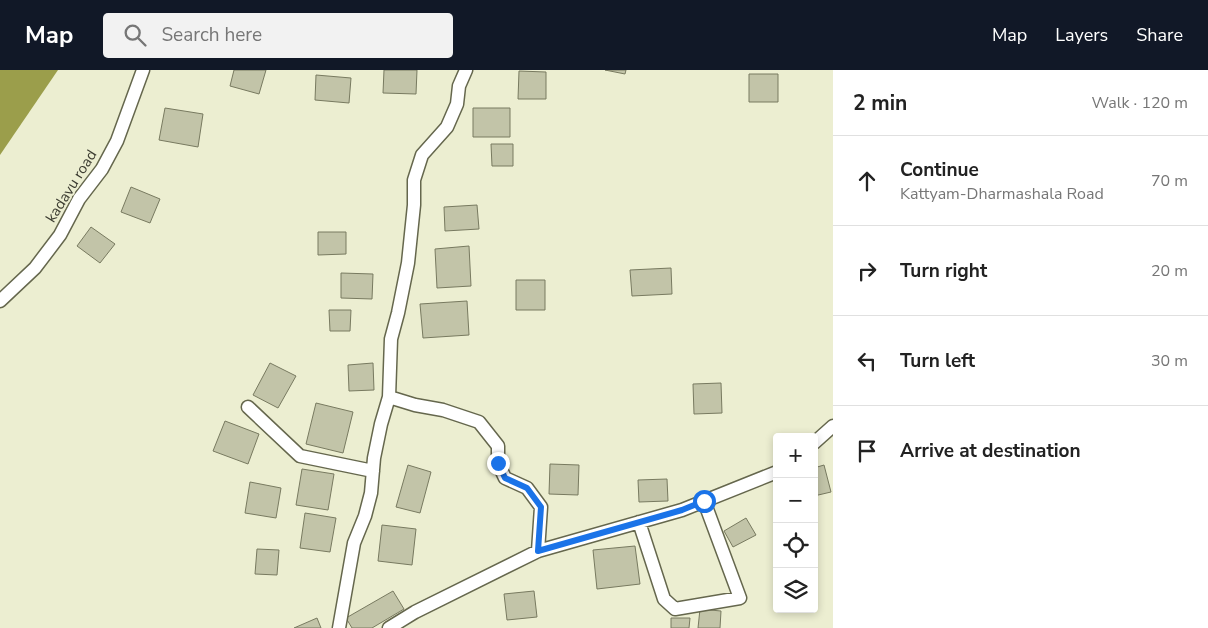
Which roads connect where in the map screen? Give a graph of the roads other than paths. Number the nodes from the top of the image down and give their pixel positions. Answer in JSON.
{"nodes":[{"id":1,"x":143,"y":70,"type":"edge"},
{"id":2,"x":466,"y":70,"type":"edge"},
{"id":3,"x":0,"y":301,"type":"edge"},
{"id":4,"x":389,"y":397,"type":"junction"},
{"id":5,"x":248,"y":407,"type":"dead end"},
{"id":6,"x":833,"y":426,"type":"edge"},
{"id":7,"x":818,"y":439,"type":"edge"},
{"id":8,"x":373,"y":471,"type":"junction"},
{"id":9,"x":773,"y":474,"type":"edge"},
{"id":10,"x":704,"y":501,"type":"junction"},
{"id":11,"x":639,"y":522,"type":"junction"},
{"id":12,"x":538,"y":551,"type":"junction"},
{"id":13,"x":339,"y":628,"type":"edge"},
{"id":14,"x":389,"y":628,"type":"edge"}],
"edges":[{"from":1,"to":3,"type":"street","name":"kadavu road"},
{"from":2,"to":4,"type":"street"},
{"from":4,"to":8,"type":"street"},
{"from":4,"to":12,"type":"street"},
{"from":5,"to":8,"type":"street"},
{"from":6,"to":7,"type":"street"},
{"from":8,"to":13,"type":"street"},
{"from":9,"to":10,"type":"street"},
{"from":10,"to":11,"type":"street"},
{"from":10,"to":11,"type":"street"},
{"from":11,"to":12,"type":"street"},
{"from":12,"to":14,"type":"street"}]}
